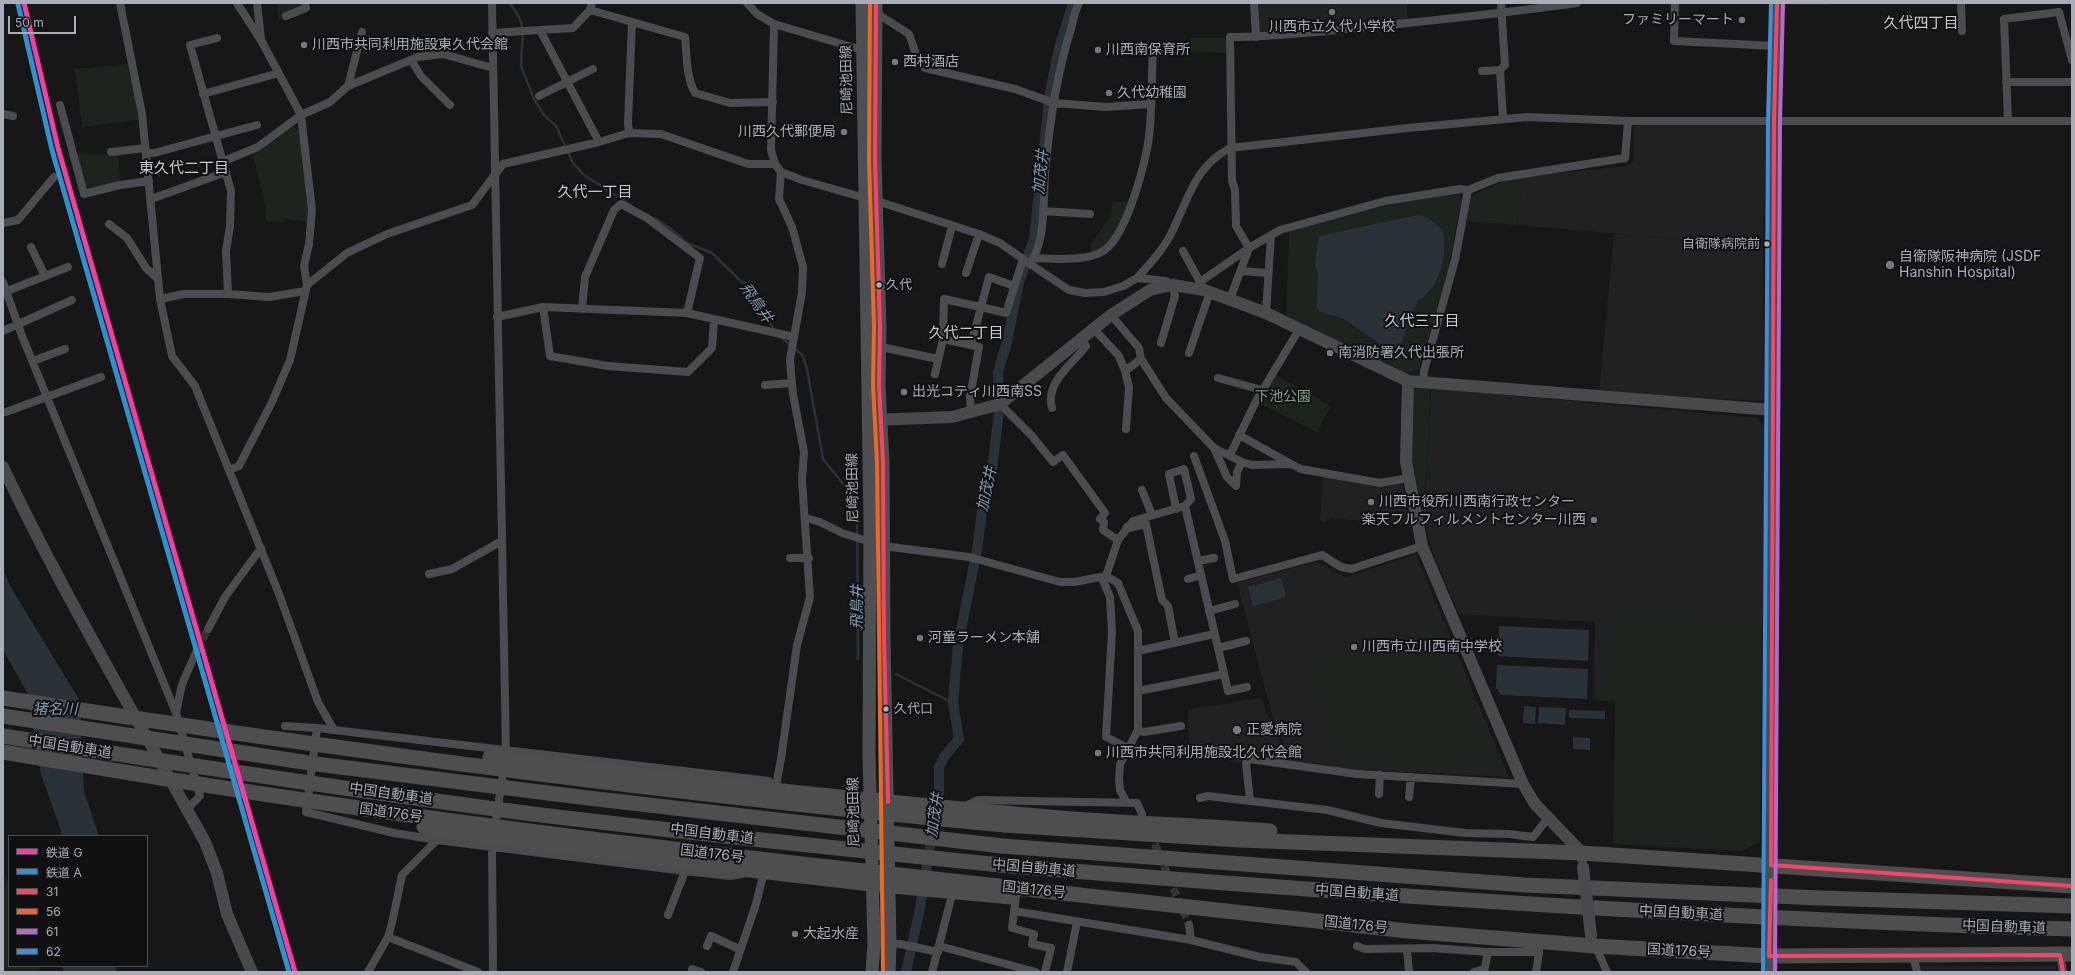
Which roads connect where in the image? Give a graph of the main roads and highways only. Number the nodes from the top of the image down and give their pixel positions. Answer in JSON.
{"nodes":[{"id":1,"x":862,"y":3,"type":"edge"},
{"id":2,"x":876,"y":8,"type":"edge"},
{"id":3,"x":871,"y":200,"type":"junction"},
{"id":4,"x":874,"y":421,"type":"junction"},
{"id":5,"x":3,"y":698,"type":"edge"},
{"id":6,"x":3,"y":716,"type":"edge"},
{"id":7,"x":3,"y":736,"type":"edge"},
{"id":8,"x":258,"y":736,"type":"junction"},
{"id":9,"x":3,"y":752,"type":"edge"},
{"id":10,"x":283,"y":798,"type":"junction"},
{"id":11,"x":870,"y":800,"type":"junction"},
{"id":12,"x":888,"y":802,"type":"junction"},
{"id":13,"x":1414,"y":845,"type":"junction"},
{"id":14,"x":871,"y":884,"type":"junction"},
{"id":15,"x":889,"y":885,"type":"junction"},
{"id":16,"x":2072,"y":886,"type":"edge"},
{"id":17,"x":2072,"y":906,"type":"edge"},
{"id":18,"x":2072,"y":929,"type":"edge"},
{"id":19,"x":1408,"y":931,"type":"junction"},
{"id":20,"x":2066,"y":954,"type":"edge"},
{"id":21,"x":872,"y":972,"type":"edge"},
{"id":22,"x":889,"y":972,"type":"edge"}],
"edges":[{"from":1,"to":3,"type":"main road","name":"尼崎池田線"},
{"from":2,"to":3,"type":"main road","name":"尼崎池田線"},
{"from":3,"to":4,"type":"main road","name":"尼崎池田線"},
{"from":3,"to":4,"type":"main road","name":"尼崎池田線"},
{"from":4,"to":11,"type":"main road","name":"尼崎池田線"},
{"from":4,"to":12,"type":"main road","name":"尼崎池田線"},
{"from":5,"to":8,"type":"highway","bridge":true},
{"from":6,"to":17,"type":"highway","name":"中国自動車道","bridge":true},
{"from":7,"to":18,"type":"highway","name":"中国自動車道","bridge":true},
{"from":8,"to":11,"type":"highway","bridge":true},
{"from":8,"to":13,"type":"highway","bridge":true},
{"from":9,"to":10,"type":"highway","name":"国道176号","bridge":true},
{"from":10,"to":14,"type":"highway","bridge":true},
{"from":10,"to":19,"type":"highway","name":"国道176号","bridge":true},
{"from":11,"to":12,"type":"highway"},
{"from":11,"to":14,"type":"main road","name":"尼崎池田線"},
{"from":12,"to":13,"type":"highway"},
{"from":12,"to":15,"type":"main road","name":"尼崎池田線"},
{"from":13,"to":16,"type":"highway"},
{"from":14,"to":15,"type":"highway"},
{"from":14,"to":21,"type":"main road","name":"尼崎池田線"},
{"from":15,"to":19,"type":"highway"},
{"from":15,"to":22,"type":"main road","name":"尼崎池田線"},
{"from":19,"to":20,"type":"highway","name":"国道176号"}]}
